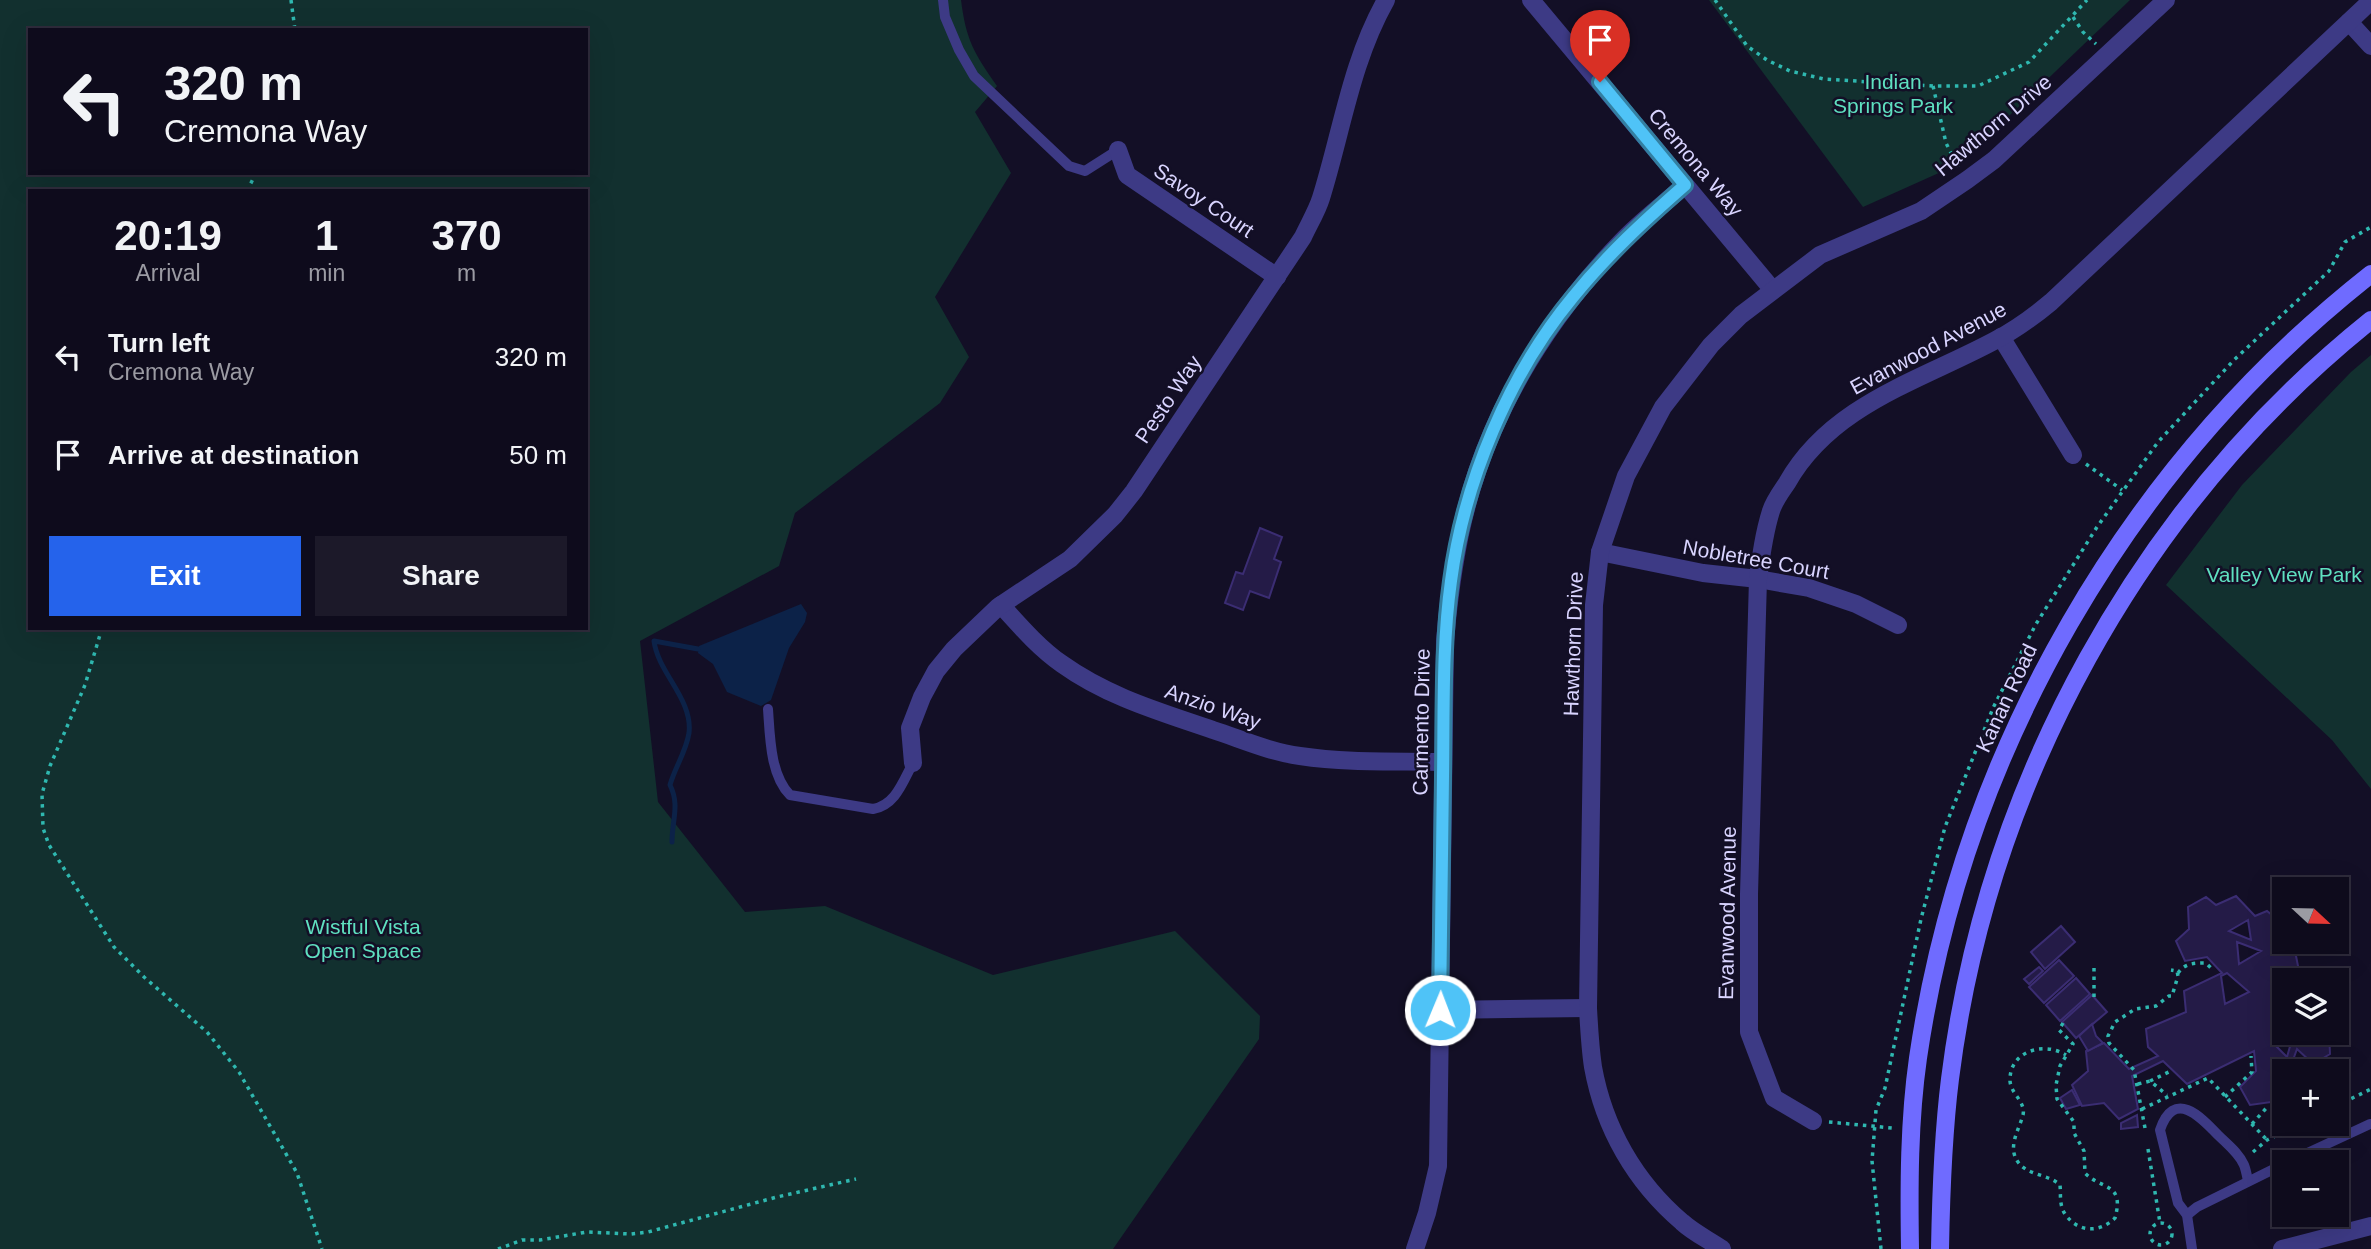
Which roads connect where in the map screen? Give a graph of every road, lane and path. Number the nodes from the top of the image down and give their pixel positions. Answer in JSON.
{"nodes":[{"id":1,"x":291,"y":0,"type":"edge"},
{"id":2,"x":943,"y":0,"type":"edge"},
{"id":3,"x":1386,"y":0,"type":"edge"},
{"id":4,"x":1531,"y":0,"type":"edge"},
{"id":5,"x":1715,"y":0,"type":"edge"},
{"id":6,"x":2087,"y":0,"type":"edge"},
{"id":7,"x":2166,"y":0,"type":"edge"},
{"id":8,"x":2371,"y":1,"type":"edge"},
{"id":9,"x":2073,"y":16,"type":"junction"},
{"id":10,"x":2349,"y":22,"type":"junction"},
{"id":11,"x":295,"y":28,"type":"edge"},
{"id":12,"x":2371,"y":46,"type":"edge"},
{"id":13,"x":2107,"y":54,"type":"junction"},
{"id":14,"x":1933,"y":86,"type":"junction"},
{"id":15,"x":1118,"y":150,"type":"joint"},
{"id":16,"x":1968,"y":180,"type":"junction"},
{"id":17,"x":1685,"y":185,"type":"junction"},
{"id":18,"x":2371,"y":274,"type":"edge"},
{"id":19,"x":1277,"y":277,"type":"junction"},
{"id":20,"x":1772,"y":289,"type":"junction"},
{"id":21,"x":2371,"y":320,"type":"edge"},
{"id":22,"x":2001,"y":337,"type":"junction"},
{"id":23,"x":2073,"y":454,"type":"joint"},
{"id":24,"x":2122,"y":490,"type":"dead end"},
{"id":25,"x":1600,"y":552,"type":"junction"},
{"id":26,"x":1758,"y":579,"type":"junction"},
{"id":27,"x":1001,"y":605,"type":"junction"},
{"id":28,"x":1898,"y":625,"type":"dead end"},
{"id":29,"x":101,"y":630,"type":"edge"},
{"id":30,"x":768,"y":709,"type":"dead end"},
{"id":31,"x":1443,"y":762,"type":"junction"},
{"id":32,"x":913,"y":763,"type":"joint"},
{"id":33,"x":2094,"y":965,"type":"dead end"},
{"id":34,"x":2212,"y":969,"type":"dead end"},
{"id":35,"x":2171,"y":970,"type":"dead end"},
{"id":36,"x":2178,"y":973,"type":"junction"},
{"id":37,"x":2094,"y":997,"type":"dead end"},
{"id":38,"x":1588,"y":1008,"type":"junction"},
{"id":39,"x":1440,"y":1010,"type":"junction"},
{"id":40,"x":2063,"y":1023,"type":"dead end"},
{"id":41,"x":2066,"y":1055,"type":"junction"},
{"id":42,"x":2251,"y":1056,"type":"dead end"},
{"id":43,"x":2173,"y":1070,"type":"dead end"},
{"id":44,"x":2150,"y":1081,"type":"junction"},
{"id":45,"x":2138,"y":1084,"type":"junction"},
{"id":46,"x":2371,"y":1089,"type":"edge"},
{"id":47,"x":2167,"y":1095,"type":"junction"},
{"id":48,"x":2225,"y":1097,"type":"junction"},
{"id":49,"x":2349,"y":1100,"type":"edge"},
{"id":50,"x":2269,"y":1105,"type":"dead end"},
{"id":51,"x":2142,"y":1108,"type":"junction"},
{"id":52,"x":1813,"y":1121,"type":"joint"},
{"id":53,"x":2252,"y":1124,"type":"junction"},
{"id":54,"x":2370,"y":1124,"type":"edge"},
{"id":55,"x":1892,"y":1128,"type":"dead end"},
{"id":56,"x":2146,"y":1134,"type":"dead end"},
{"id":57,"x":2275,"y":1136,"type":"edge"},
{"id":58,"x":2267,"y":1140,"type":"junction"},
{"id":59,"x":2148,"y":1147,"type":"dead end"},
{"id":60,"x":2314,"y":1150,"type":"edge"},
{"id":61,"x":2251,"y":1153,"type":"dead end"},
{"id":62,"x":2272,"y":1170,"type":"edge"},
{"id":63,"x":856,"y":1179,"type":"dead end"},
{"id":64,"x":2248,"y":1181,"type":"junction"},
{"id":65,"x":2187,"y":1215,"type":"junction"},
{"id":66,"x":2160,"y":1223,"type":"junction"},
{"id":67,"x":2371,"y":1226,"type":"edge"},
{"id":68,"x":322,"y":1249,"type":"edge"},
{"id":69,"x":498,"y":1249,"type":"edge"},
{"id":70,"x":1415,"y":1249,"type":"edge"},
{"id":71,"x":1722,"y":1249,"type":"edge"},
{"id":72,"x":1910,"y":1249,"type":"edge"},
{"id":73,"x":1941,"y":1249,"type":"edge"},
{"id":74,"x":2192,"y":1249,"type":"edge"},
{"id":75,"x":2282,"y":1249,"type":"edge"}],
"edges":[{"from":1,"to":11,"type":"path"},
{"from":2,"to":15,"type":"lane"},
{"from":3,"to":19,"type":"street","name":"Pesto Way"},
{"from":4,"to":17,"type":"street","name":"Cremona Way"},
{"from":5,"to":14,"type":"path"},
{"from":6,"to":9,"type":"path"},
{"from":7,"to":13,"type":"street","name":"Hawthorn Drive"},
{"from":8,"to":10,"type":"street","name":"Evanwood Avenue"},
{"from":9,"to":13,"type":"path"},
{"from":9,"to":14,"type":"path"},
{"from":10,"to":12,"type":"street"},
{"from":10,"to":22,"type":"street","name":"Evanwood Avenue"},
{"from":13,"to":16,"type":"street","name":"Hawthorn Drive"},
{"from":14,"to":16,"type":"path"},
{"from":15,"to":19,"type":"street","name":"Savoy Court"},
{"from":16,"to":20,"type":"street","name":"Hawthorn Drive"},
{"from":17,"to":20,"type":"street","name":"Cremona Way"},
{"from":17,"to":31,"type":"street","name":"Carmento Drive"},
{"from":18,"to":72,"type":"main road","name":"Kanan Road"},
{"from":19,"to":27,"type":"street","name":"Pesto Way"},
{"from":20,"to":25,"type":"street","name":"Hawthorn Drive"},
{"from":21,"to":73,"type":"main road"},
{"from":22,"to":23,"type":"street"},
{"from":22,"to":26,"type":"street","name":"Evanwood Avenue"},
{"from":23,"to":24,"type":"path"},
{"from":25,"to":26,"type":"street","name":"Nobletree Court"},
{"from":25,"to":38,"type":"street","name":"Hawthorn Drive"},
{"from":26,"to":28,"type":"street","name":"Nobletree Court"},
{"from":26,"to":52,"type":"street","name":"Evanwood Avenue"},
{"from":27,"to":31,"type":"street","name":"Anzio Way"},
{"from":27,"to":32,"type":"street","name":"Pesto Way"},
{"from":29,"to":68,"type":"path"},
{"from":30,"to":32,"type":"lane"},
{"from":31,"to":39,"type":"street","name":"Carmento Drive"},
{"from":33,"to":37,"type":"path"},
{"from":34,"to":36,"type":"path"},
{"from":35,"to":36,"type":"path"},
{"from":36,"to":45,"type":"path"},
{"from":38,"to":39,"type":"street"},
{"from":38,"to":71,"type":"street","name":"Hawthorn Drive"},
{"from":39,"to":70,"type":"street","name":"Carmento Drive"},
{"from":40,"to":41,"type":"path"},
{"from":41,"to":41,"type":"path"},
{"from":42,"to":48,"type":"path"},
{"from":43,"to":44,"type":"path"},
{"from":44,"to":45,"type":"path"},
{"from":44,"to":47,"type":"path"},
{"from":45,"to":51,"type":"path"},
{"from":46,"to":49,"type":"path"},
{"from":47,"to":48,"type":"path"},
{"from":47,"to":51,"type":"path"},
{"from":48,"to":53,"type":"path"},
{"from":50,"to":53,"type":"path"},
{"from":51,"to":56,"type":"path"},
{"from":52,"to":55,"type":"path"},
{"from":53,"to":58,"type":"path"},
{"from":54,"to":60,"type":"lane"},
{"from":57,"to":58,"type":"path"},
{"from":58,"to":61,"type":"path"},
{"from":59,"to":66,"type":"path"},
{"from":62,"to":64,"type":"lane"},
{"from":63,"to":69,"type":"path"},
{"from":64,"to":65,"type":"lane"},
{"from":64,"to":65,"type":"lane"},
{"from":65,"to":74,"type":"lane"},
{"from":66,"to":66,"type":"path"},
{"from":67,"to":75,"type":"street"}]}
